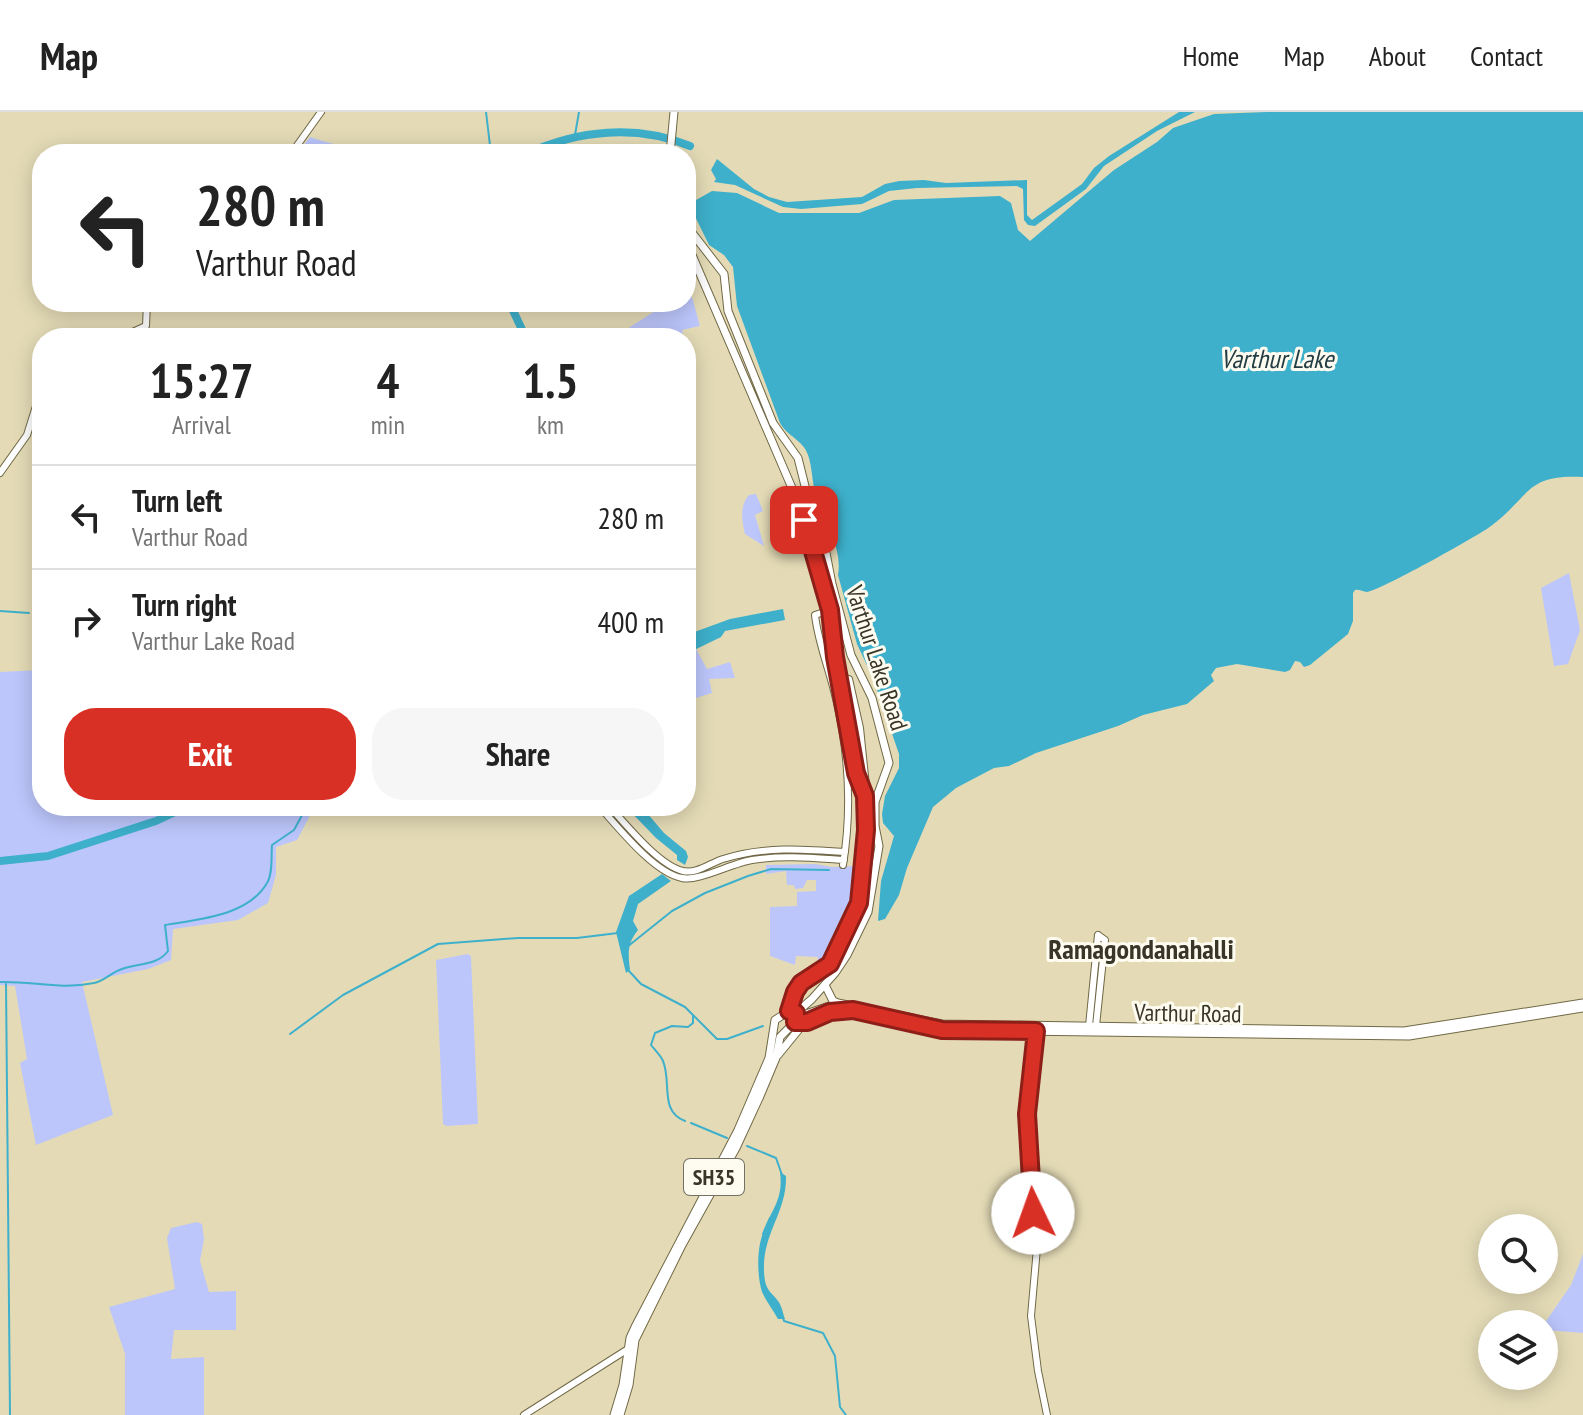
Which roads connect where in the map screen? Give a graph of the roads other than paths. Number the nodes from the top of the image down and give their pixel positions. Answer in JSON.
{"nodes":[{"id":1,"x":321,"y":112,"type":"edge"},
{"id":2,"x":674,"y":115,"type":"edge"},
{"id":3,"x":298,"y":144,"type":"edge"},
{"id":4,"x":669,"y":144,"type":"edge"},
{"id":5,"x":696,"y":241,"type":"edge"},
{"id":6,"x":696,"y":263,"type":"edge"},
{"id":7,"x":32,"y":420,"type":"edge"},
{"id":8,"x":0,"y":473,"type":"edge"},
{"id":9,"x":830,"y":610,"type":"junction"},
{"id":10,"x":839,"y":676,"type":"junction"},
{"id":11,"x":852,"y":774,"type":"junction"},
{"id":12,"x":865,"y":796,"type":"junction"},
{"id":13,"x":610,"y":816,"type":"edge"},
{"id":14,"x":618,"y":816,"type":"edge"},
{"id":15,"x":650,"y":853,"type":"junction"},
{"id":16,"x":834,"y":967,"type":"junction"},
{"id":17,"x":825,"y":985,"type":"junction"},
{"id":18,"x":838,"y":1003,"type":"junction"},
{"id":19,"x":1583,"y":1005,"type":"edge"},
{"id":20,"x":794,"y":1017,"type":"junction"},
{"id":21,"x":1092,"y":1026,"type":"junction"},
{"id":22,"x":1165,"y":1029,"type":"junction"},
{"id":23,"x":1036,"y":1031,"type":"junction"},
{"id":24,"x":631,"y":1349,"type":"junction"},
{"id":25,"x":524,"y":1415,"type":"edge"},
{"id":26,"x":617,"y":1415,"type":"edge"},
{"id":27,"x":1047,"y":1415,"type":"edge"}],
"edges":[{"from":1,"to":3,"type":"street"},
{"from":2,"to":4,"type":"main road"},
{"from":5,"to":16,"type":"main road","name":"Varthur Lake Road","number":"SH35"},
{"from":6,"to":9,"type":"main road","name":"Varthur Lake Road","number":"SH35"},
{"from":7,"to":8,"type":"street"},
{"from":9,"to":10,"type":"main road","name":"Varthur Lake Road","number":"SH35"},
{"from":9,"to":11,"type":"street"},
{"from":10,"to":11,"type":"main road","name":"Varthur Lake Road","number":"SH35"},
{"from":10,"to":12,"type":"street","name":"Varthur Lake Road","number":"SH35"},
{"from":11,"to":12,"type":"main road","name":"Varthur Lake Road","number":"SH35"},
{"from":11,"to":15,"type":"street"},
{"from":12,"to":16,"type":"main road","name":"Varthur Lake Road","number":"SH35"},
{"from":13,"to":15,"type":"street"},
{"from":14,"to":15,"type":"street"},
{"from":16,"to":17,"type":"main road","name":"Varthur Lake Road","number":"SH35"},
{"from":16,"to":20,"type":"main road","name":"Varthur Lake Road","number":"SH35"},
{"from":17,"to":18,"type":"main road"},
{"from":17,"to":20,"type":"main road","name":"Varthur Lake Road","number":"SH35"},
{"from":18,"to":20,"type":"main road"},
{"from":18,"to":21,"type":"main road","name":"Varthur Road"},
{"from":19,"to":22,"type":"main road","name":"Varthur Road"},
{"from":20,"to":23,"type":"main road","name":"Varthur Road"},
{"from":20,"to":24,"type":"main road","number":"SH35"},
{"from":20,"to":24,"type":"main road","number":"SH35"},
{"from":21,"to":21,"type":"street"},
{"from":21,"to":22,"type":"main road","name":"Varthur Road"},
{"from":22,"to":23,"type":"main road","name":"Varthur Road"},
{"from":23,"to":27,"type":"street"},
{"from":24,"to":25,"type":"street"},
{"from":24,"to":26,"type":"main road","number":"SH35"}]}
